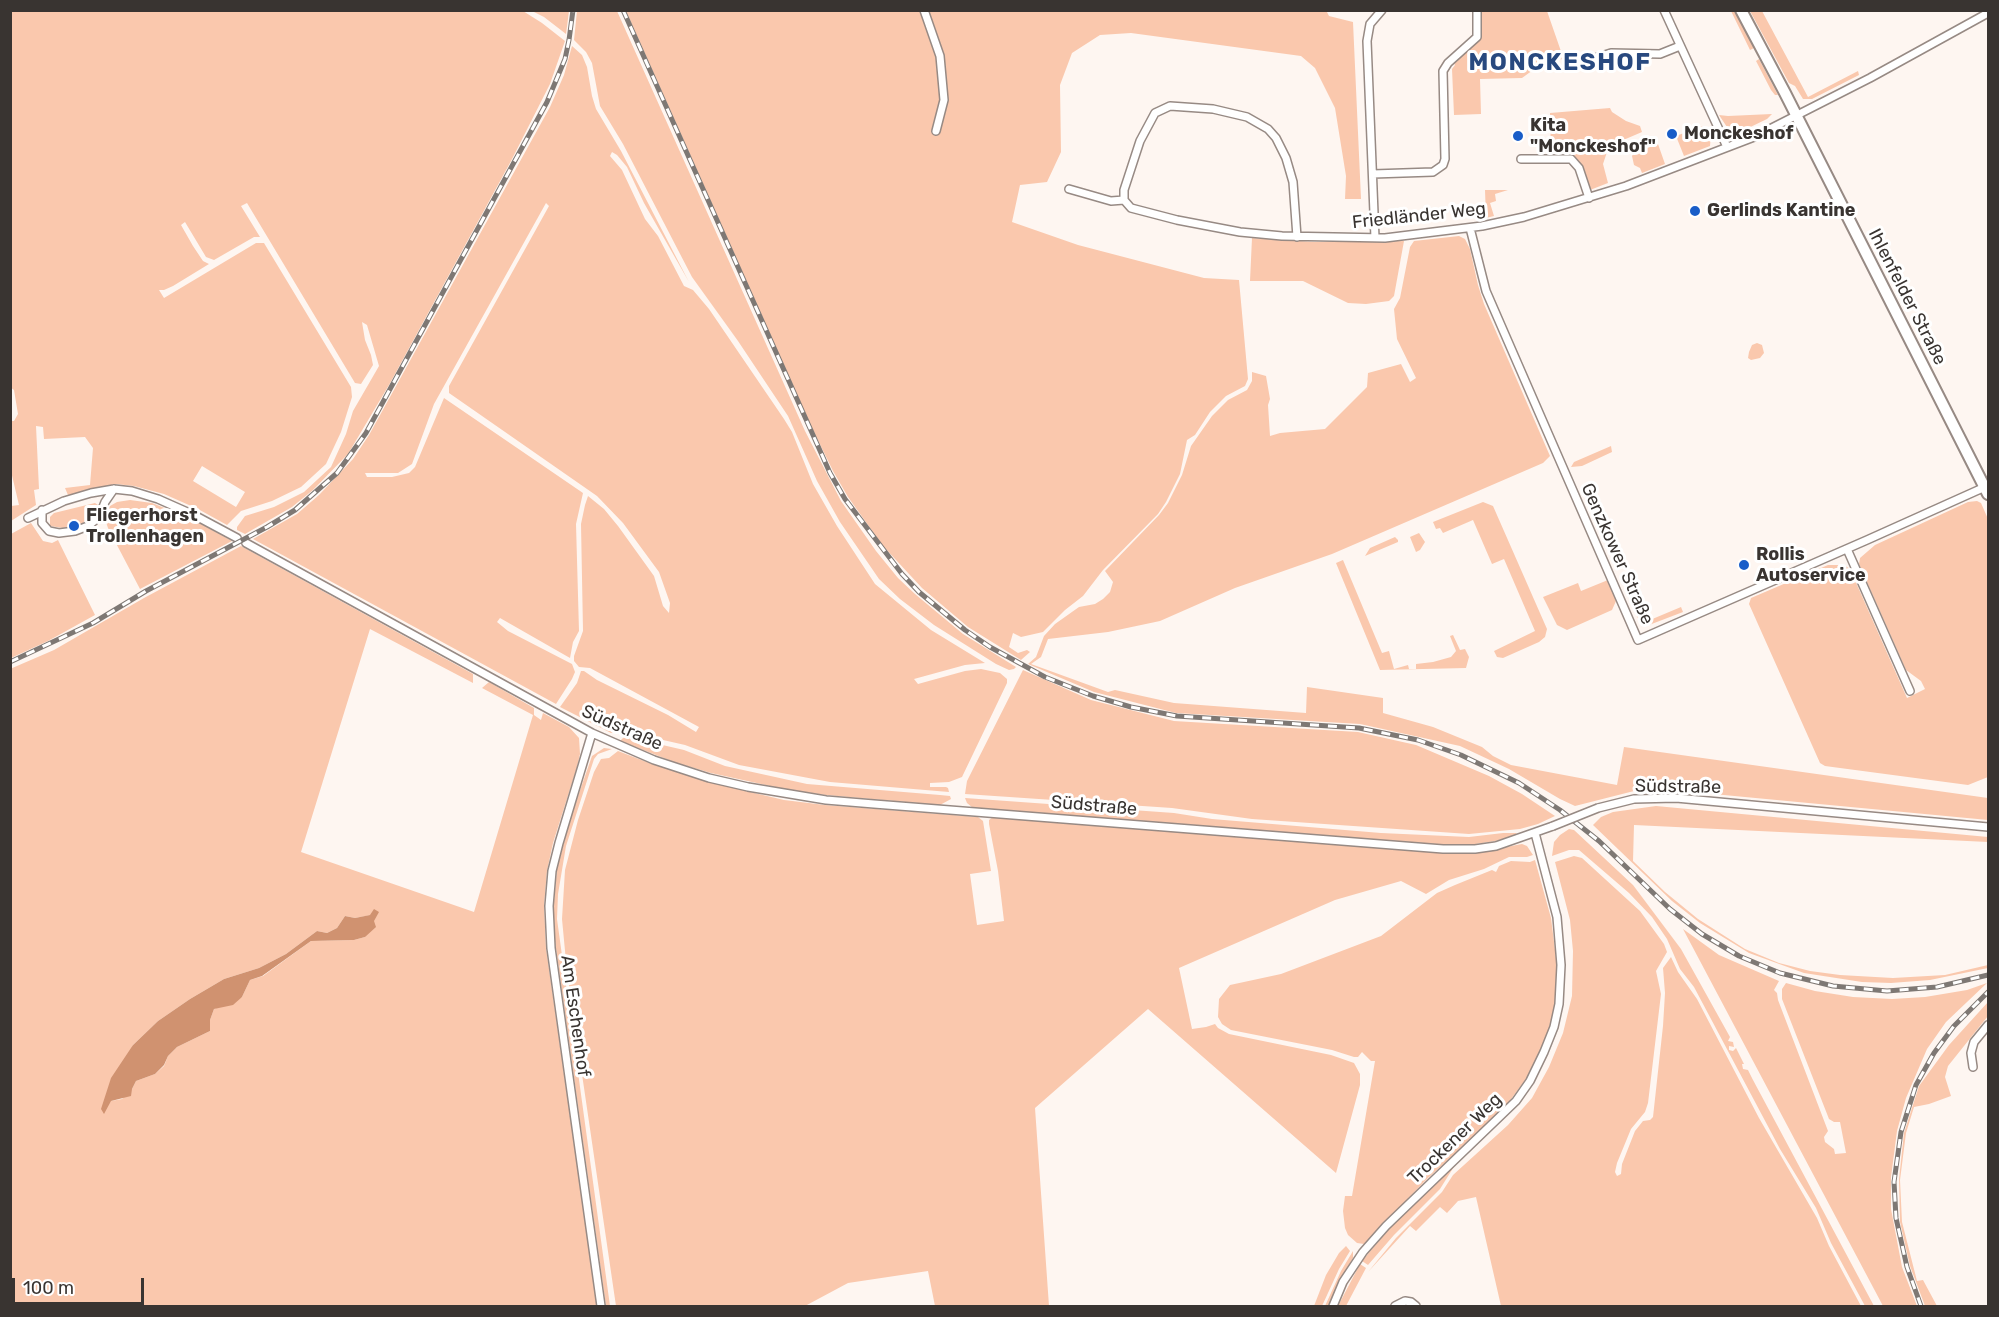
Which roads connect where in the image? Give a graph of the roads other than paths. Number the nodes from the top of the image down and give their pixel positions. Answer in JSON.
{"nodes":[{"id":1,"x":924,"y":10,"type":"edge"},
{"id":2,"x":1382,"y":10,"type":"edge"},
{"id":3,"x":1477,"y":10,"type":"edge"},
{"id":4,"x":1664,"y":10,"type":"edge"},
{"id":5,"x":1741,"y":10,"type":"edge"},
{"id":6,"x":1989,"y":13,"type":"edge"},
{"id":7,"x":1680,"y":46,"type":"junction"},
{"id":8,"x":1579,"y":63,"type":"dead end"},
{"id":9,"x":1796,"y":115,"type":"junction"},
{"id":10,"x":936,"y":131,"type":"dead end"},
{"id":11,"x":1727,"y":147,"type":"junction"},
{"id":12,"x":1521,"y":159,"type":"dead end"},
{"id":13,"x":1373,"y":174,"type":"junction"},
{"id":14,"x":1069,"y":189,"type":"dead end"},
{"id":15,"x":1589,"y":198,"type":"junction"},
{"id":16,"x":1124,"y":200,"type":"junction"},
{"id":17,"x":1470,"y":228,"type":"junction"},
{"id":18,"x":1297,"y":237,"type":"junction"},
{"id":19,"x":1375,"y":238,"type":"junction"},
{"id":20,"x":114,"y":489,"type":"junction"},
{"id":21,"x":1987,"y":490,"type":"edge"},
{"id":22,"x":42,"y":510,"type":"junction"},
{"id":23,"x":28,"y":518,"type":"dead end"},
{"id":24,"x":237,"y":538,"type":"dead end"},
{"id":25,"x":246,"y":543,"type":"dead end"},
{"id":26,"x":1847,"y":549,"type":"junction"},
{"id":27,"x":1910,"y":691,"type":"dead end"},
{"id":28,"x":592,"y":733,"type":"junction"},
{"id":29,"x":1989,"y":827,"type":"edge"},
{"id":30,"x":1535,"y":833,"type":"junction"},
{"id":31,"x":1989,"y":1025,"type":"edge"},
{"id":32,"x":1973,"y":1067,"type":"dead end"},
{"id":33,"x":601,"y":1306,"type":"edge"},
{"id":34,"x":1333,"y":1306,"type":"edge"},
{"id":35,"x":1395,"y":1306,"type":"edge"},
{"id":36,"x":1416,"y":1306,"type":"edge"}],
"edges":[{"from":1,"to":10,"type":"street"},
{"from":2,"to":13,"type":"street"},
{"from":3,"to":13,"type":"street"},
{"from":4,"to":7,"type":"street"},
{"from":5,"to":9,"type":"main road","name":"Ihlenfelder Straße"},
{"from":6,"to":9,"type":"street"},
{"from":7,"to":8,"type":"street"},
{"from":7,"to":11,"type":"street"},
{"from":9,"to":11,"type":"street","name":"Friedländer Weg"},
{"from":9,"to":21,"type":"main road","name":"Ihlenfelder Straße"},
{"from":11,"to":15,"type":"street","name":"Friedländer Weg"},
{"from":12,"to":15,"type":"street"},
{"from":13,"to":19,"type":"street"},
{"from":14,"to":16,"type":"street","name":"Friedländer Weg"},
{"from":15,"to":17,"type":"street","name":"Friedländer Weg"},
{"from":16,"to":18,"type":"street","name":"Friedländer Weg"},
{"from":16,"to":18,"type":"street"},
{"from":17,"to":19,"type":"street","name":"Friedländer Weg"},
{"from":17,"to":26,"type":"street","name":"Genzkower Straße"},
{"from":18,"to":19,"type":"street","name":"Friedländer Weg"},
{"from":20,"to":22,"type":"street"},
{"from":20,"to":22,"type":"street"},
{"from":20,"to":24,"type":"street"},
{"from":21,"to":26,"type":"street","name":"Genzkower Straße"},
{"from":22,"to":23,"type":"street"},
{"from":25,"to":28,"type":"street","name":"Südstraße"},
{"from":26,"to":27,"type":"street"},
{"from":28,"to":30,"type":"street","name":"Südstraße"},
{"from":28,"to":33,"type":"street","name":"Am Eschenhof"},
{"from":29,"to":30,"type":"street","name":"Südstraße","bridge":true},
{"from":30,"to":34,"type":"street","name":"Trockener Weg"},
{"from":31,"to":32,"type":"street"},
{"from":35,"to":36,"type":"street"}]}
